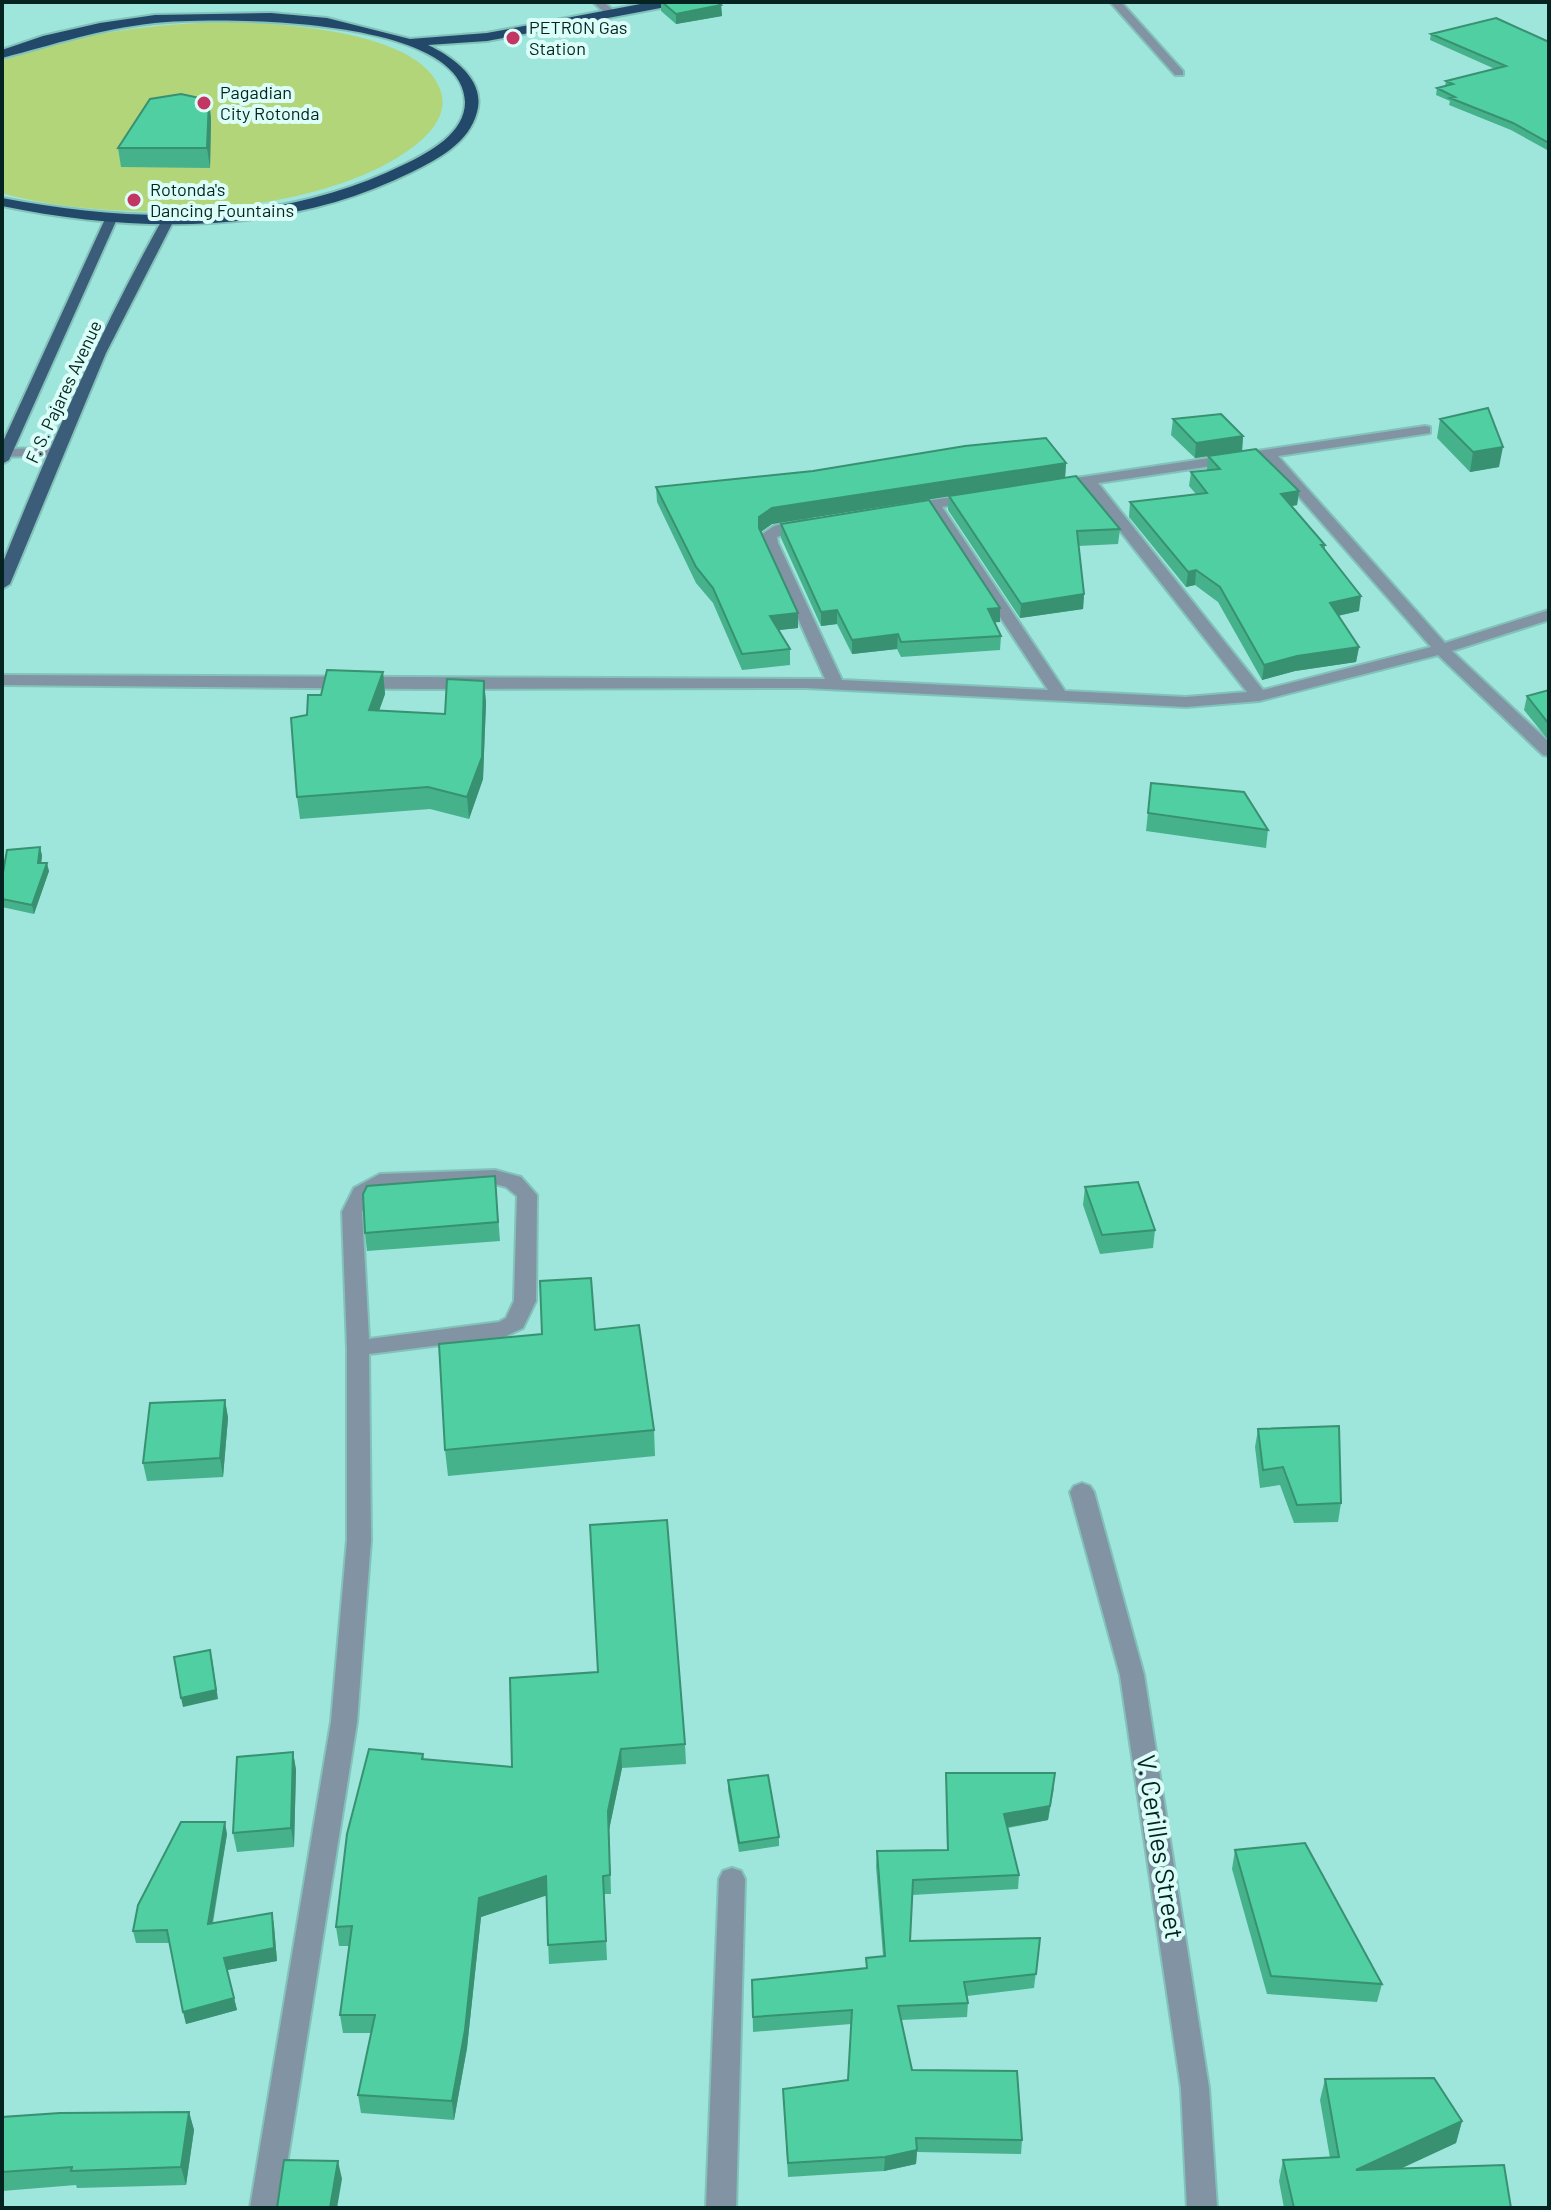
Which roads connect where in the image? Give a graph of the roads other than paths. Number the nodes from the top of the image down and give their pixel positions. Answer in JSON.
{"nodes":[{"id":1,"x":598,"y":2,"type":"edge"},
{"id":2,"x":671,"y":2,"type":"edge"},
{"id":3,"x":1115,"y":2,"type":"edge"},
{"id":4,"x":611,"y":13,"type":"junction"},
{"id":5,"x":487,"y":37,"type":"junction"},
{"id":6,"x":411,"y":42,"type":"junction"},
{"id":7,"x":2,"y":54,"type":"edge"},
{"id":8,"x":450,"y":64,"type":"junction"},
{"id":9,"x":1179,"y":73,"type":"dead end"},
{"id":10,"x":2,"y":202,"type":"edge"},
{"id":11,"x":111,"y":219,"type":"junction"},
{"id":12,"x":168,"y":220,"type":"junction"},
{"id":13,"x":1425,"y":430,"type":"dead end"},
{"id":14,"x":54,"y":452,"type":"junction"},
{"id":15,"x":1267,"y":452,"type":"junction"},
{"id":16,"x":3,"y":456,"type":"edge"},
{"id":17,"x":1088,"y":480,"type":"junction"},
{"id":18,"x":1042,"y":487,"type":"edge"},
{"id":19,"x":995,"y":494,"type":"edge"},
{"id":20,"x":933,"y":504,"type":"junction"},
{"id":21,"x":886,"y":511,"type":"edge"},
{"id":22,"x":824,"y":521,"type":"edge"},
{"id":23,"x":2,"y":584,"type":"edge"},
{"id":24,"x":1549,"y":615,"type":"edge"},
{"id":25,"x":1442,"y":649,"type":"junction"},
{"id":26,"x":2,"y":680,"type":"edge"},
{"id":27,"x":836,"y":685,"type":"junction"},
{"id":28,"x":1060,"y":696,"type":"junction"},
{"id":29,"x":1259,"y":696,"type":"junction"},
{"id":30,"x":1549,"y":751,"type":"edge"},
{"id":31,"x":358,"y":1348,"type":"junction"},
{"id":32,"x":1082,"y":1492,"type":"dead end"},
{"id":33,"x":732,"y":1879,"type":"dead end"},
{"id":34,"x":265,"y":2208,"type":"edge"},
{"id":35,"x":721,"y":2208,"type":"edge"},
{"id":36,"x":1202,"y":2208,"type":"edge"}],
"edges":[{"from":1,"to":4,"type":"street"},
{"from":2,"to":4,"type":"highway"},
{"from":3,"to":9,"type":"street"},
{"from":4,"to":5,"type":"highway"},
{"from":5,"to":6,"type":"highway"},
{"from":5,"to":8,"type":"highway"},
{"from":6,"to":7,"type":"highway"},
{"from":6,"to":8,"type":"highway"},
{"from":8,"to":12,"type":"highway"},
{"from":10,"to":11,"type":"highway"},
{"from":11,"to":12,"type":"highway"},
{"from":11,"to":16,"type":"main road","name":"F. S. Pajares Avenue"},
{"from":12,"to":14,"type":"main road","name":"F. S. Pajares Avenue"},
{"from":13,"to":15,"type":"street"},
{"from":14,"to":16,"type":"street"},
{"from":14,"to":23,"type":"main road","name":"F. S. Pajares Avenue"},
{"from":15,"to":17,"type":"street"},
{"from":15,"to":25,"type":"street"},
{"from":17,"to":18,"type":"street"},
{"from":17,"to":29,"type":"street"},
{"from":19,"to":20,"type":"street"},
{"from":20,"to":21,"type":"street"},
{"from":20,"to":28,"type":"street"},
{"from":22,"to":27,"type":"street"},
{"from":24,"to":25,"type":"street"},
{"from":25,"to":29,"type":"street"},
{"from":25,"to":30,"type":"street"},
{"from":26,"to":27,"type":"street"},
{"from":27,"to":28,"type":"street"},
{"from":28,"to":29,"type":"street"},
{"from":31,"to":31,"type":"street"},
{"from":31,"to":34,"type":"street"},
{"from":32,"to":36,"type":"street","name":"V. Cerilles Street"},
{"from":33,"to":35,"type":"street"}]}
